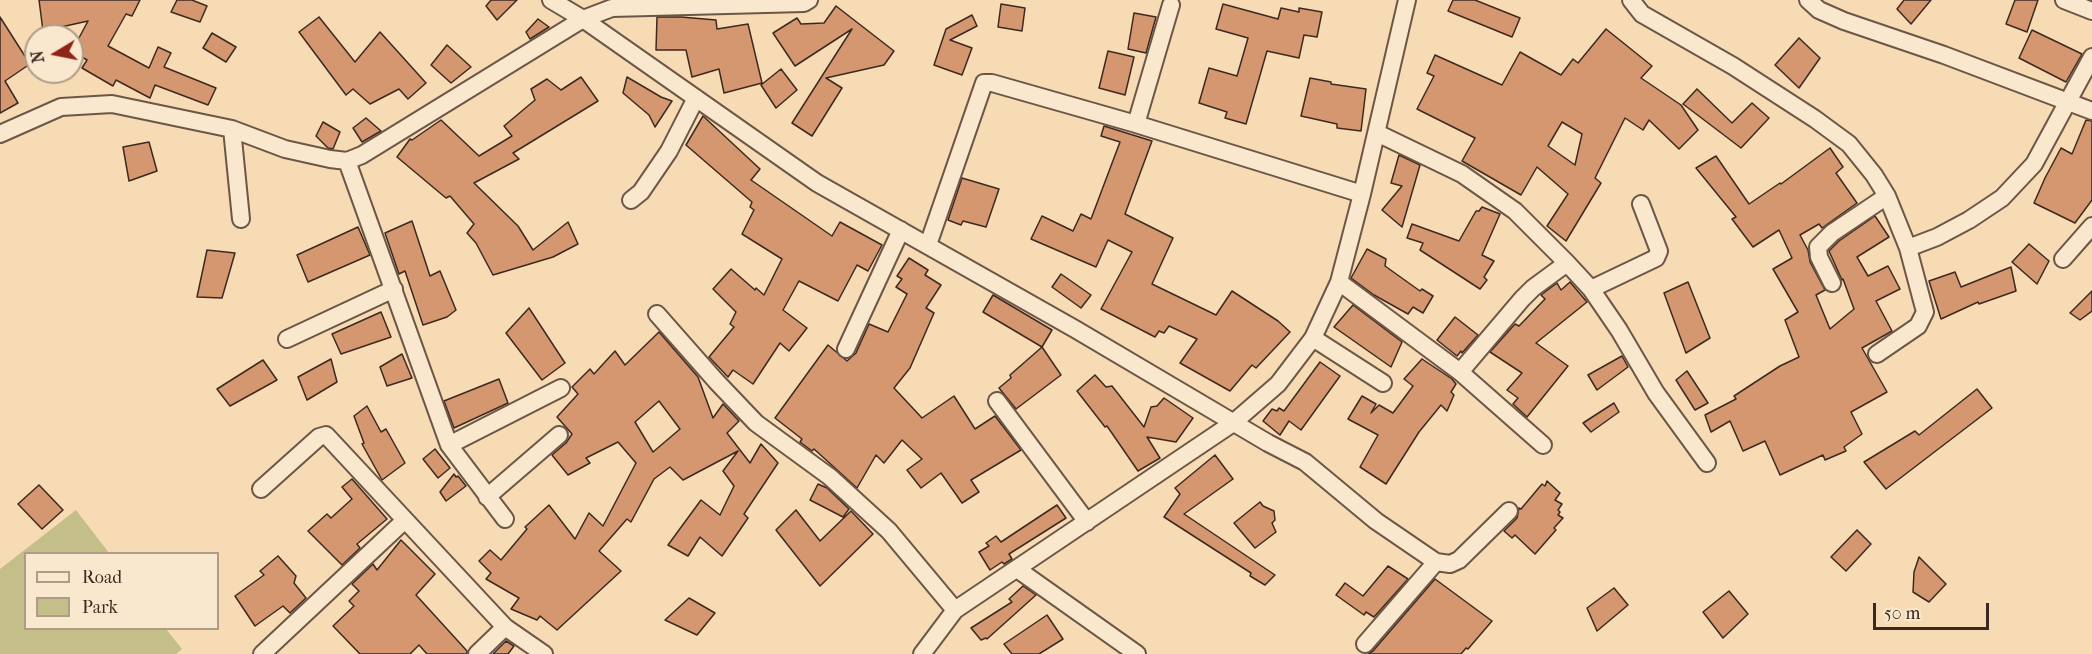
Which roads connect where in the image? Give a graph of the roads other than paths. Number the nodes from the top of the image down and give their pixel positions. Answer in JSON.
{"nodes":[{"id":1,"x":552,"y":0,"type":"edge"},
{"id":2,"x":809,"y":0,"type":"edge"},
{"id":3,"x":1407,"y":0,"type":"edge"},
{"id":4,"x":1631,"y":0,"type":"edge"},
{"id":5,"x":1808,"y":0,"type":"edge"},
{"id":6,"x":2064,"y":0,"type":"edge"},
{"id":7,"x":1171,"y":4,"type":"dead end"},
{"id":8,"x":2092,"y":11,"type":"edge"},
{"id":9,"x":583,"y":19,"type":"junction"},
{"id":10,"x":2092,"y":57,"type":"edge"},
{"id":11,"x":696,"y":98,"type":"junction"},
{"id":12,"x":2070,"y":101,"type":"junction"},
{"id":13,"x":2092,"y":111,"type":"edge"},
{"id":14,"x":1136,"y":124,"type":"junction"},
{"id":15,"x":232,"y":129,"type":"junction"},
{"id":16,"x":1377,"y":133,"type":"junction"},
{"id":17,"x":0,"y":134,"type":"edge"},
{"id":18,"x":347,"y":161,"type":"junction"},
{"id":19,"x":1362,"y":194,"type":"junction"},
{"id":20,"x":1887,"y":196,"type":"junction"},
{"id":21,"x":631,"y":200,"type":"dead end"},
{"id":22,"x":1641,"y":204,"type":"dead end"},
{"id":23,"x":241,"y":219,"type":"dead end"},
{"id":24,"x":2092,"y":226,"type":"edge"},
{"id":25,"x":901,"y":230,"type":"junction"},
{"id":26,"x":928,"y":246,"type":"junction"},
{"id":27,"x":1908,"y":248,"type":"junction"},
{"id":28,"x":2063,"y":259,"type":"dead end"},
{"id":29,"x":1567,"y":263,"type":"junction"},
{"id":30,"x":1339,"y":282,"type":"junction"},
{"id":31,"x":1832,"y":283,"type":"dead end"},
{"id":32,"x":1592,"y":289,"type":"junction"},
{"id":33,"x":394,"y":290,"type":"junction"},
{"id":34,"x":657,"y":314,"type":"dead end"},
{"id":35,"x":1313,"y":338,"type":"junction"},
{"id":36,"x":287,"y":339,"type":"dead end"},
{"id":37,"x":846,"y":349,"type":"dead end"},
{"id":38,"x":1876,"y":354,"type":"dead end"},
{"id":39,"x":1460,"y":372,"type":"junction"},
{"id":40,"x":1383,"y":383,"type":"dead end"},
{"id":41,"x":561,"y":388,"type":"dead end"},
{"id":42,"x":997,"y":401,"type":"dead end"},
{"id":43,"x":1233,"y":423,"type":"junction"},
{"id":44,"x":559,"y":435,"type":"dead end"},
{"id":45,"x":449,"y":445,"type":"junction"},
{"id":46,"x":1544,"y":445,"type":"dead end"},
{"id":47,"x":1707,"y":463,"type":"dead end"},
{"id":48,"x":261,"y":489,"type":"dead end"},
{"id":49,"x":486,"y":497,"type":"junction"},
{"id":50,"x":1509,"y":511,"type":"dead end"},
{"id":51,"x":505,"y":519,"type":"dead end"},
{"id":52,"x":405,"y":520,"type":"junction"},
{"id":53,"x":1087,"y":522,"type":"junction"},
{"id":54,"x":1436,"y":562,"type":"junction"},
{"id":55,"x":1017,"y":569,"type":"junction"},
{"id":56,"x":955,"y":610,"type":"junction"},
{"id":57,"x":505,"y":627,"type":"junction"},
{"id":58,"x":1365,"y":644,"type":"dead end"},
{"id":59,"x":262,"y":654,"type":"edge"},
{"id":60,"x":477,"y":654,"type":"edge"},
{"id":61,"x":544,"y":654,"type":"edge"},
{"id":62,"x":922,"y":654,"type":"edge"},
{"id":63,"x":1137,"y":654,"type":"edge"}],
"edges":[{"from":1,"to":9,"type":"street"},
{"from":2,"to":9,"type":"street"},
{"from":3,"to":16,"type":"street"},
{"from":4,"to":20,"type":"street"},
{"from":5,"to":12,"type":"street"},
{"from":6,"to":8,"type":"street"},
{"from":7,"to":14,"type":"street"},
{"from":9,"to":11,"type":"street"},
{"from":9,"to":18,"type":"street"},
{"from":10,"to":12,"type":"street"},
{"from":11,"to":21,"type":"street"},
{"from":11,"to":25,"type":"street"},
{"from":12,"to":13,"type":"street"},
{"from":12,"to":27,"type":"street"},
{"from":14,"to":19,"type":"street"},
{"from":14,"to":26,"type":"street"},
{"from":15,"to":17,"type":"street"},
{"from":15,"to":18,"type":"street"},
{"from":15,"to":23,"type":"street"},
{"from":16,"to":19,"type":"street"},
{"from":16,"to":29,"type":"street"},
{"from":18,"to":33,"type":"street"},
{"from":19,"to":30,"type":"street"},
{"from":20,"to":27,"type":"street"},
{"from":20,"to":31,"type":"street"},
{"from":22,"to":32,"type":"street"},
{"from":24,"to":28,"type":"street"},
{"from":25,"to":26,"type":"street"},
{"from":25,"to":37,"type":"street"},
{"from":26,"to":43,"type":"street"},
{"from":27,"to":38,"type":"street"},
{"from":29,"to":32,"type":"street"},
{"from":29,"to":39,"type":"street"},
{"from":30,"to":35,"type":"street"},
{"from":30,"to":39,"type":"street"},
{"from":32,"to":47,"type":"street"},
{"from":33,"to":36,"type":"street"},
{"from":33,"to":45,"type":"street"},
{"from":34,"to":56,"type":"street"},
{"from":35,"to":40,"type":"street"},
{"from":35,"to":43,"type":"street"},
{"from":39,"to":46,"type":"street"},
{"from":41,"to":45,"type":"street"},
{"from":42,"to":53,"type":"street"},
{"from":43,"to":53,"type":"street"},
{"from":43,"to":54,"type":"street"},
{"from":44,"to":49,"type":"street"},
{"from":45,"to":49,"type":"street"},
{"from":48,"to":52,"type":"street"},
{"from":49,"to":51,"type":"street"},
{"from":50,"to":54,"type":"street"},
{"from":52,"to":57,"type":"street"},
{"from":52,"to":59,"type":"street"},
{"from":53,"to":55,"type":"street"},
{"from":54,"to":58,"type":"street"},
{"from":55,"to":56,"type":"street"},
{"from":55,"to":63,"type":"street"},
{"from":56,"to":62,"type":"street"},
{"from":57,"to":60,"type":"street"},
{"from":57,"to":61,"type":"street"}]}
